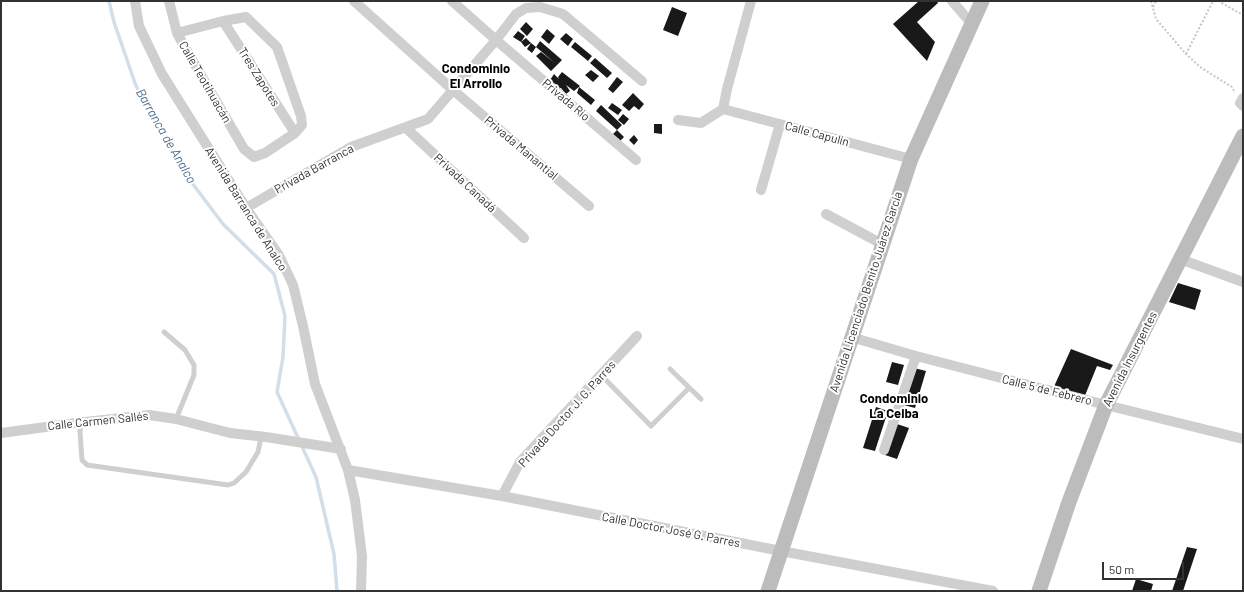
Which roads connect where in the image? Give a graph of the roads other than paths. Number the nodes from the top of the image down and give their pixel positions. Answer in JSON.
{"nodes":[{"id":1,"x":135,"y":1,"type":"edge"},
{"id":2,"x":169,"y":1,"type":"edge"},
{"id":3,"x":354,"y":1,"type":"edge"},
{"id":4,"x":452,"y":1,"type":"edge"},
{"id":5,"x":751,"y":1,"type":"edge"},
{"id":6,"x":952,"y":1,"type":"edge"},
{"id":7,"x":982,"y":1,"type":"edge"},
{"id":8,"x":223,"y":21,"type":"junction"},
{"id":9,"x":971,"y":23,"type":"junction"},
{"id":10,"x":177,"y":33,"type":"junction"},
{"id":11,"x":496,"y":40,"type":"junction"},
{"id":12,"x":642,"y":81,"type":"dead end"},
{"id":13,"x":452,"y":90,"type":"junction"},
{"id":14,"x":723,"y":109,"type":"junction"},
{"id":15,"x":678,"y":120,"type":"dead end"},
{"id":16,"x":780,"y":124,"type":"junction"},
{"id":17,"x":406,"y":128,"type":"junction"},
{"id":18,"x":295,"y":133,"type":"junction"},
{"id":19,"x":1243,"y":136,"type":"edge"},
{"id":20,"x":1239,"y":156,"type":"edge"},
{"id":21,"x":911,"y":159,"type":"junction"},
{"id":22,"x":636,"y":160,"type":"dead end"},
{"id":23,"x":761,"y":190,"type":"dead end"},
{"id":24,"x":589,"y":206,"type":"dead end"},
{"id":25,"x":246,"y":208,"type":"junction"},
{"id":26,"x":826,"y":214,"type":"dead end"},
{"id":27,"x":524,"y":238,"type":"dead end"},
{"id":28,"x":882,"y":244,"type":"junction"},
{"id":29,"x":1180,"y":259,"type":"junction"},
{"id":30,"x":1243,"y":282,"type":"edge"},
{"id":31,"x":164,"y":332,"type":"dead end"},
{"id":32,"x":637,"y":336,"type":"dead end"},
{"id":33,"x":851,"y":337,"type":"junction"},
{"id":34,"x":916,"y":356,"type":"junction"},
{"id":35,"x":670,"y":369,"type":"dead end"},
{"id":36,"x":601,"y":375,"type":"junction"},
{"id":37,"x":689,"y":388,"type":"junction"},
{"id":38,"x":700,"y":399,"type":"dead end"},
{"id":39,"x":1106,"y":405,"type":"junction"},
{"id":40,"x":176,"y":418,"type":"junction"},
{"id":41,"x":78,"y":422,"type":"junction"},
{"id":42,"x":1,"y":433,"type":"edge"},
{"id":43,"x":264,"y":437,"type":"junction"},
{"id":44,"x":1243,"y":439,"type":"edge"},
{"id":45,"x":341,"y":449,"type":"junction"},
{"id":46,"x":884,"y":450,"type":"dead end"},
{"id":47,"x":348,"y":470,"type":"junction"},
{"id":48,"x":502,"y":496,"type":"junction"},
{"id":49,"x":781,"y":551,"type":"junction"},
{"id":50,"x":361,"y":591,"type":"edge"},
{"id":51,"x":768,"y":591,"type":"edge"},
{"id":52,"x":993,"y":591,"type":"edge"},
{"id":53,"x":1039,"y":591,"type":"edge"}],
"edges":[{"from":1,"to":25,"type":"street","name":"Avenida Barranca de Analco"},
{"from":2,"to":10,"type":"street","name":"Calle Teotihuacán"},
{"from":3,"to":13,"type":"street","name":"Privada Manantial"},
{"from":4,"to":11,"type":"street","name":"Privada Río"},
{"from":5,"to":14,"type":"street"},
{"from":6,"to":9,"type":"street"},
{"from":7,"to":9,"type":"main road","name":"Avenida Licenciado Benito Juárez García"},
{"from":8,"to":10,"type":"street"},
{"from":8,"to":18,"type":"street","name":"Tres Zapotes"},
{"from":8,"to":18,"type":"street"},
{"from":9,"to":21,"type":"main road","name":"Avenida Licenciado Benito Juárez García"},
{"from":10,"to":18,"type":"street","name":"Calle Teotihuacán"},
{"from":11,"to":12,"type":"street","name":"Privada Barranca"},
{"from":11,"to":13,"type":"street","name":"Privada Barranca"},
{"from":11,"to":22,"type":"street","name":"Privada Río"},
{"from":13,"to":17,"type":"street","name":"Privada Barranca"},
{"from":13,"to":24,"type":"street","name":"Privada Manantial"},
{"from":14,"to":15,"type":"street"},
{"from":14,"to":16,"type":"street","name":"Calle Capulín"},
{"from":16,"to":21,"type":"street","name":"Calle Capulín"},
{"from":16,"to":23,"type":"street"},
{"from":17,"to":25,"type":"street","name":"Privada Barranca"},
{"from":17,"to":27,"type":"street","name":"Privada Canadá"},
{"from":19,"to":20,"type":"main road","name":"Avenida Insurgentes"},
{"from":20,"to":29,"type":"main road","name":"Avenida Insurgentes"},
{"from":21,"to":28,"type":"main road","name":"Avenida Licenciado Benito Juárez García"},
{"from":25,"to":45,"type":"street","name":"Avenida Barranca de Analco"},
{"from":26,"to":28,"type":"street"},
{"from":28,"to":33,"type":"main road","name":"Avenida Licenciado Benito Juárez García"},
{"from":29,"to":30,"type":"street"},
{"from":29,"to":39,"type":"main road","name":"Avenida Insurgentes"},
{"from":31,"to":40,"type":"lane"},
{"from":32,"to":36,"type":"street","name":"Privada Doctor J. G. Parres"},
{"from":33,"to":34,"type":"street","name":"Calle 5 de Febrero"},
{"from":33,"to":49,"type":"main road","name":"Avenida Licenciado Benito Juárez García"},
{"from":34,"to":39,"type":"street","name":"Calle 5 de Febrero"},
{"from":34,"to":46,"type":"street"},
{"from":35,"to":37,"type":"lane"},
{"from":36,"to":37,"type":"lane"},
{"from":36,"to":48,"type":"street","name":"Privada Doctor J. G. Parres"},
{"from":37,"to":38,"type":"lane"},
{"from":39,"to":44,"type":"street","name":"Calle 5 de Febrero"},
{"from":39,"to":53,"type":"main road","name":"Avenida Insurgentes"},
{"from":40,"to":41,"type":"street","name":"Calle Carmen Sallés"},
{"from":40,"to":43,"type":"street","name":"Calle Carmen Sallés"},
{"from":41,"to":42,"type":"street","name":"Calle Carmen Sallés"},
{"from":41,"to":43,"type":"lane"},
{"from":43,"to":45,"type":"street","name":"Calle Carmen Sallés"},
{"from":45,"to":47,"type":"street","name":"Avenida Barranca de Analco"},
{"from":47,"to":48,"type":"street","name":"Calle Doctor José G. Parres"},
{"from":47,"to":50,"type":"street","name":"Avenida Barranca de Analco"},
{"from":48,"to":49,"type":"street","name":"Calle Doctor José G. Parres"},
{"from":49,"to":51,"type":"main road","name":"Avenida Licenciado Benito Juárez García"},
{"from":49,"to":52,"type":"street","name":"Calle Doctor José G. Parres"}]}
